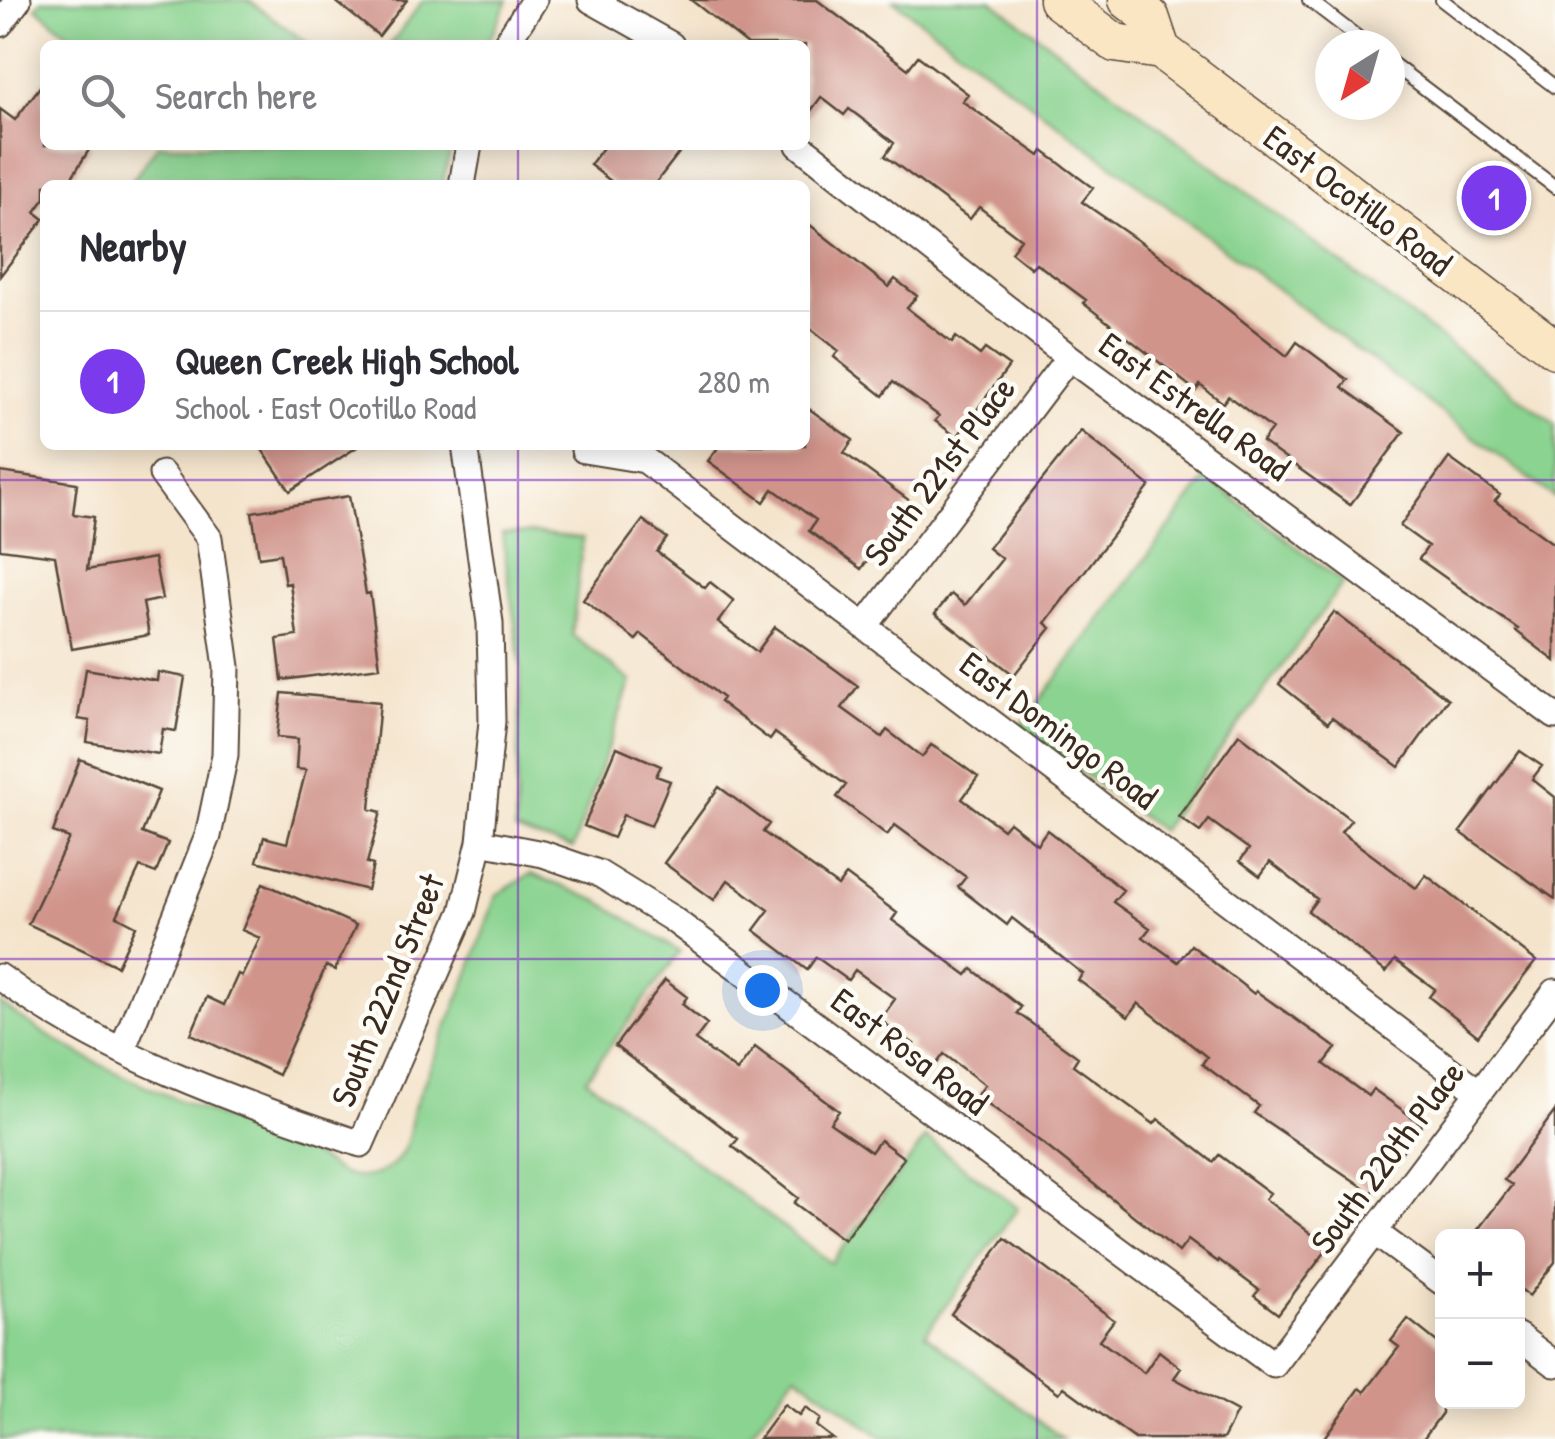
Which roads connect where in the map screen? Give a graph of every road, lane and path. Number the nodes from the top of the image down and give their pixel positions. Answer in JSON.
{"nodes":[{"id":1,"x":18,"y":0,"type":"edge"},
{"id":2,"x":534,"y":0,"type":"edge"},
{"id":3,"x":590,"y":0,"type":"edge"},
{"id":4,"x":1058,"y":0,"type":"edge"},
{"id":5,"x":1128,"y":0,"type":"edge"},
{"id":6,"x":1309,"y":0,"type":"edge"},
{"id":7,"x":1442,"y":0,"type":"edge"},
{"id":8,"x":0,"y":24,"type":"edge"},
{"id":9,"x":1348,"y":30,"type":"edge"},
{"id":10,"x":508,"y":40,"type":"edge"},
{"id":11,"x":662,"y":40,"type":"edge"},
{"id":12,"x":1161,"y":50,"type":"junction"},
{"id":13,"x":1405,"y":73,"type":"edge"},
{"id":14,"x":1555,"y":87,"type":"edge"},
{"id":15,"x":468,"y":150,"type":"edge"},
{"id":16,"x":804,"y":150,"type":"edge"},
{"id":17,"x":463,"y":180,"type":"edge"},
{"id":18,"x":1555,"y":187,"type":"edge"},
{"id":19,"x":1555,"y":349,"type":"edge"},
{"id":20,"x":1069,"y":357,"type":"junction"},
{"id":21,"x":466,"y":450,"type":"edge"},
{"id":22,"x":584,"y":450,"type":"dead end"},
{"id":23,"x":162,"y":474,"type":"dead end"},
{"id":24,"x":865,"y":626,"type":"junction"},
{"id":25,"x":1555,"y":716,"type":"edge"},
{"id":26,"x":480,"y":842,"type":"junction"},
{"id":27,"x":0,"y":977,"type":"edge"},
{"id":28,"x":1555,"y":992,"type":"edge"},
{"id":29,"x":122,"y":1050,"type":"junction"},
{"id":30,"x":1480,"y":1092,"type":"junction"},
{"id":31,"x":1374,"y":1232,"type":"junction"},
{"id":32,"x":1435,"y":1277,"type":"edge"},
{"id":33,"x":1525,"y":1341,"type":"edge"},
{"id":34,"x":1555,"y":1364,"type":"edge"},
{"id":35,"x":1274,"y":1365,"type":"joint"}],
"edges":[{"from":1,"to":8,"type":"street"},
{"from":2,"to":10,"type":"street"},
{"from":3,"to":11,"type":"street"},
{"from":4,"to":12,"type":"main road","name":"East Ocotillo Road"},
{"from":5,"to":12,"type":"main road","name":"East Ocotillo Road"},
{"from":6,"to":9,"type":"lane"},
{"from":7,"to":14,"type":"lane"},
{"from":12,"to":19,"type":"main road","name":"East Ocotillo Road"},
{"from":13,"to":18,"type":"lane"},
{"from":15,"to":17,"type":"street"},
{"from":16,"to":20,"type":"street","name":"East Estrella Road"},
{"from":20,"to":24,"type":"street","name":"South 221st Place"},
{"from":20,"to":25,"type":"street","name":"East Estrella Road"},
{"from":21,"to":26,"type":"street","name":"South 222nd Street"},
{"from":22,"to":24,"type":"street","name":"East Domingo Road"},
{"from":23,"to":29,"type":"street"},
{"from":24,"to":30,"type":"street","name":"East Domingo Road"},
{"from":26,"to":29,"type":"street","name":"South 222nd Street"},
{"from":26,"to":35,"type":"street","name":"East Rosa Road"},
{"from":27,"to":29,"type":"street"},
{"from":28,"to":30,"type":"street","name":"South 220th Place"},
{"from":30,"to":31,"type":"street","name":"South 220th Place"},
{"from":31,"to":32,"type":"street"},
{"from":31,"to":35,"type":"street","name":"South 220th Place"},
{"from":33,"to":34,"type":"street"}]}
